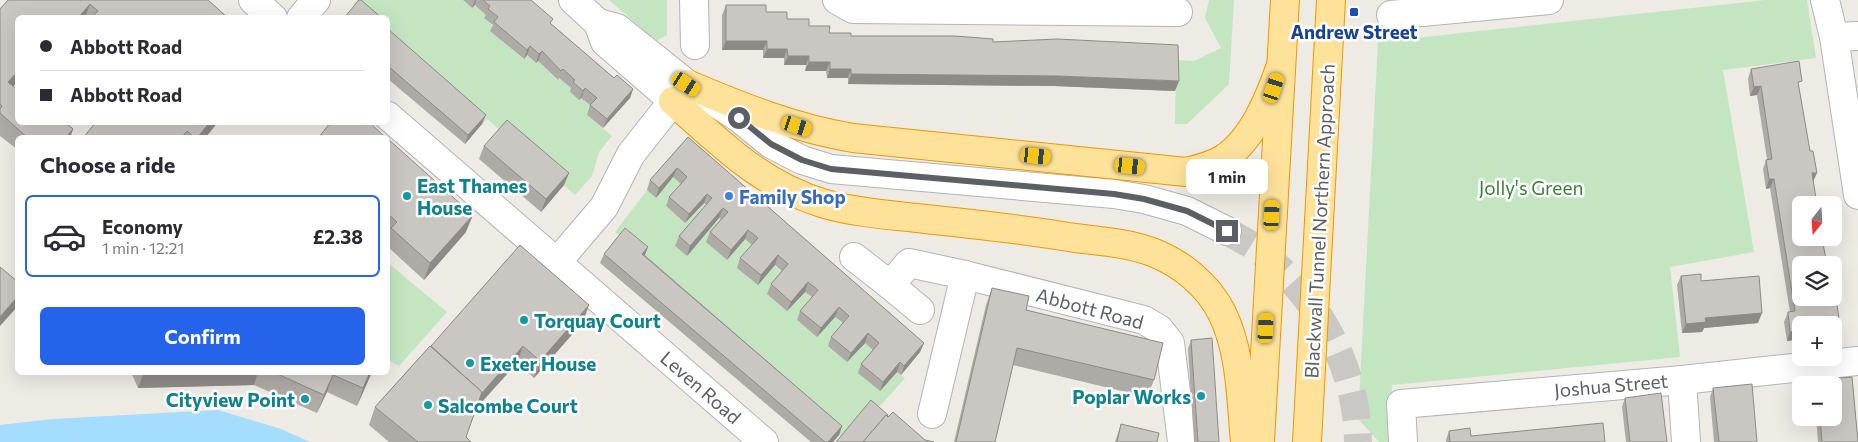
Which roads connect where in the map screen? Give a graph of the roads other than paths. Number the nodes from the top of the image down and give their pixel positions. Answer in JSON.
{"nodes":[{"id":1,"x":253,"y":0,"type":"edge"},
{"id":2,"x":316,"y":0,"type":"edge"},
{"id":3,"x":573,"y":0,"type":"edge"},
{"id":4,"x":694,"y":0,"type":"edge"},
{"id":5,"x":837,"y":0,"type":"edge"},
{"id":6,"x":1285,"y":0,"type":"edge"},
{"id":7,"x":1332,"y":0,"type":"edge"},
{"id":8,"x":1549,"y":0,"type":"edge"},
{"id":9,"x":1825,"y":0,"type":"edge"},
{"id":10,"x":1178,"y":12,"type":"dead end"},
{"id":11,"x":270,"y":15,"type":"edge"},
{"id":12,"x":304,"y":15,"type":"edge"},
{"id":13,"x":1391,"y":15,"type":"dead end"},
{"id":14,"x":1846,"y":37,"type":"edge"},
{"id":15,"x":695,"y":45,"type":"dead end"},
{"id":16,"x":1281,"y":65,"type":"junction"},
{"id":17,"x":680,"y":93,"type":"junction"},
{"id":18,"x":390,"y":118,"type":"edge"},
{"id":19,"x":1858,"y":195,"type":"edge"},
{"id":20,"x":1227,"y":231,"type":"tunnel mouth"},
{"id":21,"x":854,"y":257,"type":"dead end"},
{"id":22,"x":557,"y":262,"type":"junction"},
{"id":23,"x":965,"y":275,"type":"junction"},
{"id":24,"x":890,"y":285,"type":"junction"},
{"id":25,"x":920,"y":310,"type":"dead end"},
{"id":26,"x":1858,"y":361,"type":"edge"},
{"id":27,"x":1682,"y":380,"type":"junction"},
{"id":28,"x":932,"y":414,"type":"dead end"},
{"id":29,"x":764,"y":442,"type":"edge"},
{"id":30,"x":1182,"y":442,"type":"edge"},
{"id":31,"x":1245,"y":442,"type":"edge"},
{"id":32,"x":1260,"y":442,"type":"edge"},
{"id":33,"x":1307,"y":442,"type":"edge"},
{"id":34,"x":1403,"y":442,"type":"edge"},
{"id":35,"x":1686,"y":442,"type":"edge"}],
"edges":[{"from":1,"to":11,"type":"street"},
{"from":2,"to":12,"type":"street"},
{"from":3,"to":17,"type":"street"},
{"from":4,"to":15,"type":"street"},
{"from":5,"to":10,"type":"street"},
{"from":6,"to":16,"type":"highway"},
{"from":7,"to":33,"type":"highway","name":"Blackwall Tunnel Northern Approach"},
{"from":8,"to":13,"type":"street"},
{"from":9,"to":14,"type":"street"},
{"from":14,"to":19,"type":"street"},
{"from":16,"to":17,"type":"highway"},
{"from":16,"to":32,"type":"highway"},
{"from":17,"to":20,"type":"street"},
{"from":17,"to":22,"type":"street"},
{"from":17,"to":31,"type":"highway"},
{"from":18,"to":22,"type":"street","name":"Leven Road"},
{"from":21,"to":24,"type":"street"},
{"from":22,"to":29,"type":"street","name":"Leven Road"},
{"from":23,"to":24,"type":"street","name":"Abbott Road"},
{"from":23,"to":28,"type":"street"},
{"from":23,"to":30,"type":"street","name":"Abbott Road"},
{"from":24,"to":25,"type":"street"},
{"from":26,"to":27,"type":"street","name":"Joshua Street"},
{"from":27,"to":34,"type":"street","name":"Joshua Street"},
{"from":27,"to":35,"type":"street"}]}
